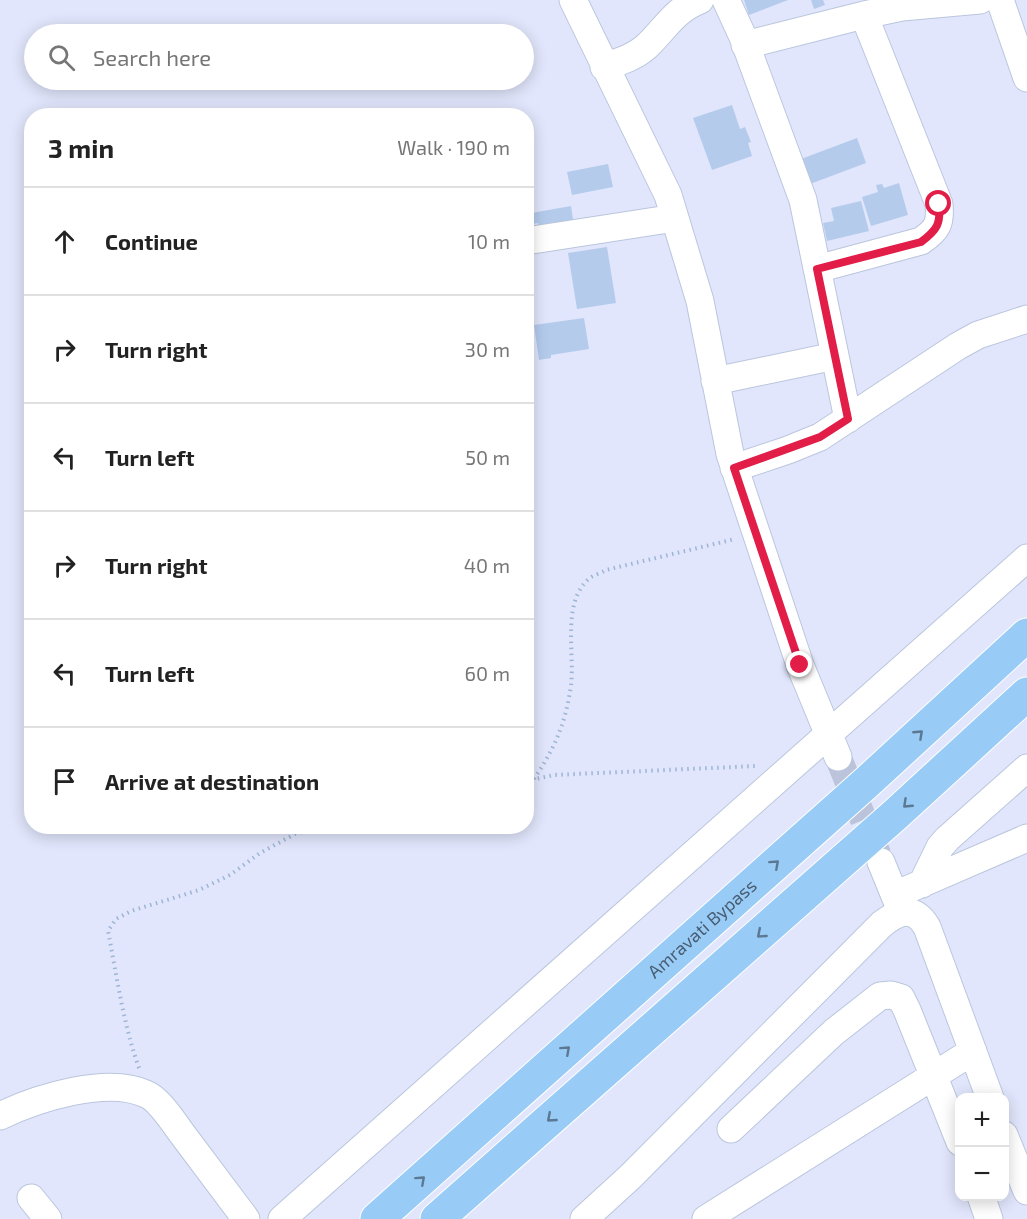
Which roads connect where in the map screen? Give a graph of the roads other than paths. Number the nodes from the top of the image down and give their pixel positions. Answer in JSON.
{"nodes":[{"id":1,"x":700,"y":0,"type":"edge"},
{"id":2,"x":726,"y":0,"type":"edge"},
{"id":3,"x":978,"y":0,"type":"edge"},
{"id":4,"x":1000,"y":0,"type":"edge"},
{"id":5,"x":579,"y":7,"type":"edge"},
{"id":6,"x":864,"y":15,"type":"junction"},
{"id":7,"x":745,"y":45,"type":"junction"},
{"id":8,"x":602,"y":63,"type":"junction"},
{"id":9,"x":1027,"y":78,"type":"edge"},
{"id":10,"x":675,"y":218,"type":"junction"},
{"id":11,"x":534,"y":240,"type":"edge"},
{"id":12,"x":817,"y":269,"type":"junction"},
{"id":13,"x":1027,"y":319,"type":"edge"},
{"id":14,"x":835,"y":356,"type":"junction"},
{"id":15,"x":715,"y":381,"type":"junction"},
{"id":16,"x":848,"y":419,"type":"junction"},
{"id":17,"x":734,"y":468,"type":"junction"},
{"id":18,"x":1027,"y":558,"type":"edge"},
{"id":19,"x":1027,"y":635,"type":"edge"},
{"id":20,"x":1027,"y":694,"type":"edge"},
{"id":21,"x":834,"y":746,"type":"junction"},
{"id":22,"x":1027,"y":768,"type":"edge"},
{"id":23,"x":1027,"y":838,"type":"edge"},
{"id":24,"x":881,"y":862,"type":"tunnel mouth"},
{"id":25,"x":922,"y":884,"type":"junction"},
{"id":26,"x":898,"y":904,"type":"junction"},
{"id":27,"x":973,"y":1051,"type":"junction"},
{"id":28,"x":934,"y":1076,"type":"junction"},
{"id":29,"x":988,"y":1093,"type":"edge"},
{"id":30,"x":0,"y":1116,"type":"edge"},
{"id":31,"x":730,"y":1129,"type":"dead end"},
{"id":32,"x":955,"y":1129,"type":"edge"},
{"id":33,"x":1009,"y":1145,"type":"edge"},
{"id":34,"x":1027,"y":1191,"type":"edge"},
{"id":35,"x":32,"y":1198,"type":"dead end"},
{"id":36,"x":982,"y":1201,"type":"edge"},
{"id":37,"x":48,"y":1219,"type":"edge"},
{"id":38,"x":246,"y":1219,"type":"edge"},
{"id":39,"x":282,"y":1219,"type":"edge"},
{"id":40,"x":377,"y":1219,"type":"edge"},
{"id":41,"x":437,"y":1219,"type":"edge"},
{"id":42,"x":584,"y":1219,"type":"edge"},
{"id":43,"x":706,"y":1219,"type":"edge"},
{"id":44,"x":989,"y":1219,"type":"edge"}],
"edges":[{"from":1,"to":8,"type":"street"},
{"from":2,"to":7,"type":"street"},
{"from":3,"to":6,"type":"street"},
{"from":4,"to":9,"type":"street"},
{"from":5,"to":8,"type":"street"},
{"from":6,"to":7,"type":"street"},
{"from":6,"to":12,"type":"street"},
{"from":7,"to":12,"type":"street"},
{"from":8,"to":10,"type":"street"},
{"from":10,"to":11,"type":"street"},
{"from":10,"to":15,"type":"street"},
{"from":12,"to":14,"type":"street"},
{"from":13,"to":16,"type":"street"},
{"from":14,"to":15,"type":"street"},
{"from":14,"to":16,"type":"street"},
{"from":15,"to":17,"type":"street"},
{"from":16,"to":17,"type":"street"},
{"from":17,"to":21,"type":"street"},
{"from":18,"to":21,"type":"street"},
{"from":40,"to":19,"type":"highway","name":"Amravati Bypass","one_way":true},
{"from":20,"to":41,"type":"highway","one_way":true},
{"from":21,"to":39,"type":"street"},
{"from":22,"to":25,"type":"street"},
{"from":23,"to":25,"type":"street"},
{"from":24,"to":26,"type":"street"},
{"from":25,"to":26,"type":"street"},
{"from":26,"to":27,"type":"street"},
{"from":26,"to":42,"type":"street"},
{"from":27,"to":28,"type":"street"},
{"from":27,"to":29,"type":"street"},
{"from":28,"to":31,"type":"street"},
{"from":28,"to":32,"type":"street"},
{"from":28,"to":43,"type":"street"},
{"from":30,"to":38,"type":"street"},
{"from":33,"to":34,"type":"street"},
{"from":35,"to":37,"type":"street"},
{"from":36,"to":44,"type":"street"}]}
